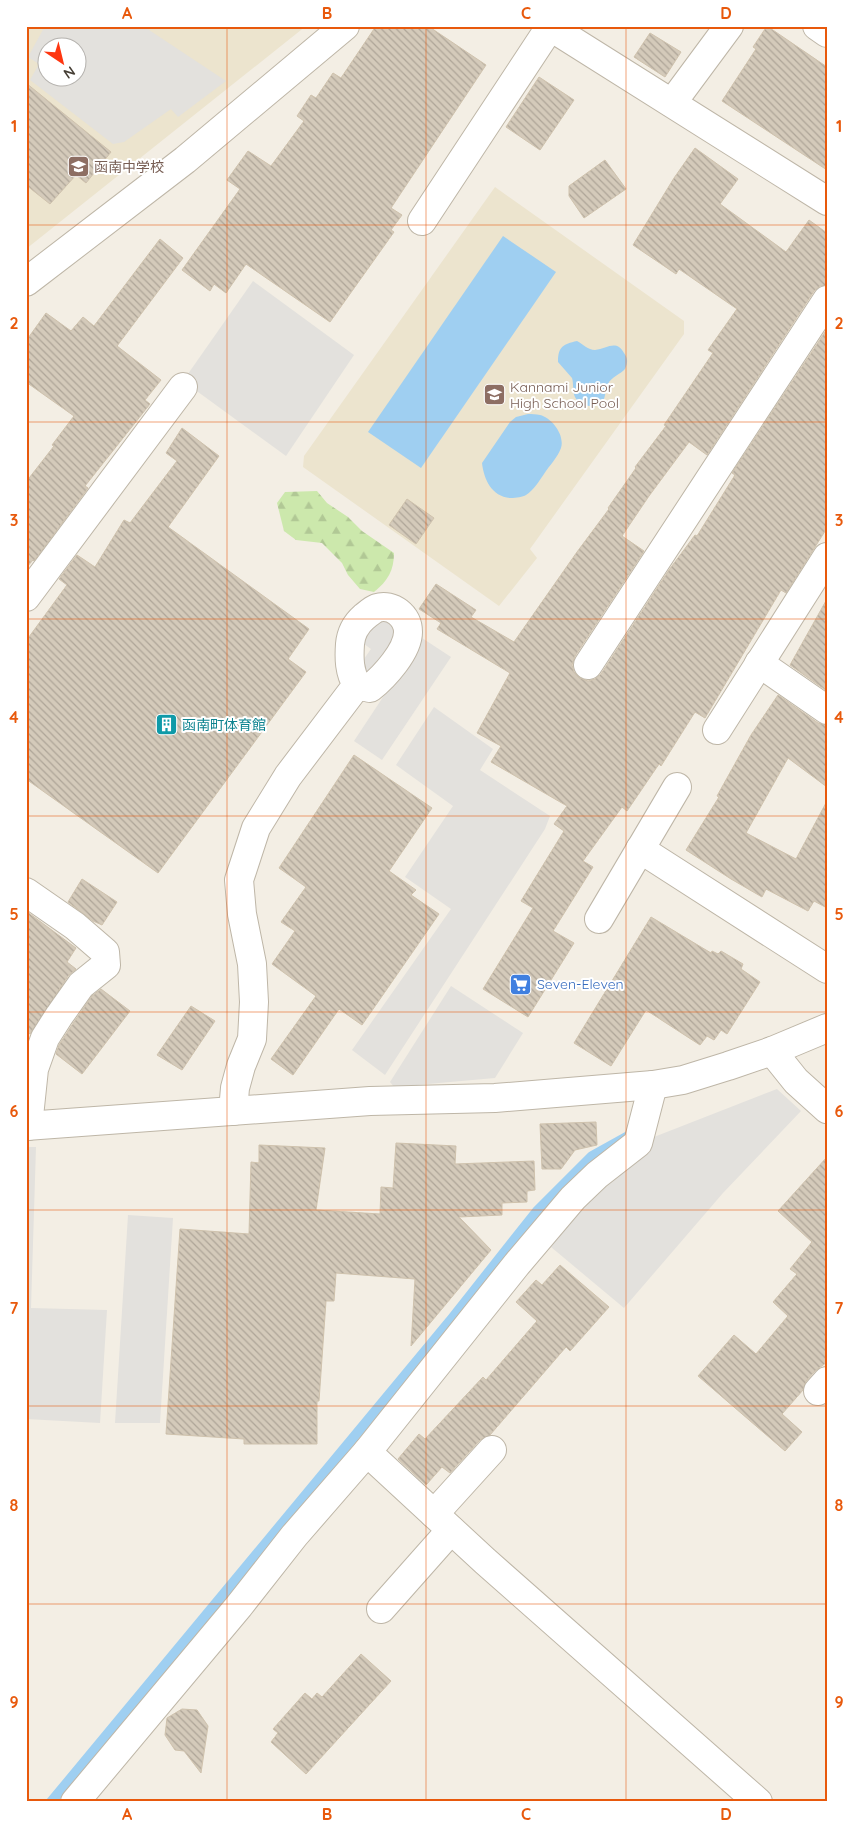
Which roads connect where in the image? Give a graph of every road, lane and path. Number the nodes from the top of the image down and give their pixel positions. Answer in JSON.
{"nodes":[{"id":1,"x":345,"y":26,"type":"edge"},
{"id":2,"x":729,"y":26,"type":"edge"},
{"id":3,"x":817,"y":26,"type":"edge"},
{"id":4,"x":549,"y":27,"type":"edge"},
{"id":5,"x":827,"y":33,"type":"edge"},
{"id":6,"x":672,"y":103,"type":"junction"},
{"id":7,"x":827,"y":201,"type":"edge"},
{"id":8,"x":422,"y":221,"type":"dead end"},
{"id":9,"x":26,"y":282,"type":"edge"},
{"id":10,"x":827,"y":300,"type":"edge"},
{"id":11,"x":183,"y":387,"type":"dead end"},
{"id":12,"x":827,"y":557,"type":"edge"},
{"id":13,"x":26,"y":597,"type":"edge"},
{"id":14,"x":759,"y":663,"type":"junction"},
{"id":15,"x":588,"y":665,"type":"dead end"},
{"id":16,"x":356,"y":685,"type":"dead end"},
{"id":17,"x":827,"y":710,"type":"edge"},
{"id":18,"x":717,"y":730,"type":"dead end"},
{"id":19,"x":677,"y":787,"type":"dead end"},
{"id":20,"x":640,"y":849,"type":"junction"},
{"id":21,"x":26,"y":892,"type":"edge"},
{"id":22,"x":599,"y":919,"type":"dead end"},
{"id":23,"x":827,"y":969,"type":"edge"},
{"id":24,"x":827,"y":1028,"type":"edge"},
{"id":25,"x":772,"y":1051,"type":"junction"},
{"id":26,"x":653,"y":1085,"type":"junction"},
{"id":27,"x":827,"y":1109,"type":"edge"},
{"id":28,"x":233,"y":1110,"type":"junction"},
{"id":29,"x":27,"y":1126,"type":"edge"},
{"id":30,"x":492,"y":1450,"type":"dead end"},
{"id":31,"x":367,"y":1452,"type":"junction"},
{"id":32,"x":443,"y":1522,"type":"junction"},
{"id":33,"x":381,"y":1609,"type":"dead end"},
{"id":34,"x":75,"y":1802,"type":"edge"},
{"id":35,"x":758,"y":1802,"type":"edge"}],
"edges":[{"from":1,"to":9,"type":"street"},
{"from":2,"to":6,"type":"street"},
{"from":3,"to":5,"type":"street"},
{"from":4,"to":6,"type":"street"},
{"from":4,"to":8,"type":"street"},
{"from":6,"to":7,"type":"street"},
{"from":10,"to":15,"type":"street"},
{"from":11,"to":13,"type":"street"},
{"from":12,"to":14,"type":"street"},
{"from":14,"to":17,"type":"street"},
{"from":14,"to":18,"type":"street"},
{"from":16,"to":28,"type":"street"},
{"from":19,"to":20,"type":"street"},
{"from":20,"to":22,"type":"street"},
{"from":20,"to":23,"type":"street"},
{"from":21,"to":29,"type":"street"},
{"from":24,"to":25,"type":"street"},
{"from":25,"to":26,"type":"street"},
{"from":25,"to":27,"type":"street"},
{"from":26,"to":28,"type":"street"},
{"from":26,"to":31,"type":"street"},
{"from":28,"to":29,"type":"street"},
{"from":30,"to":32,"type":"street"},
{"from":31,"to":32,"type":"street"},
{"from":31,"to":34,"type":"street"},
{"from":32,"to":33,"type":"street"},
{"from":32,"to":35,"type":"street"}]}
